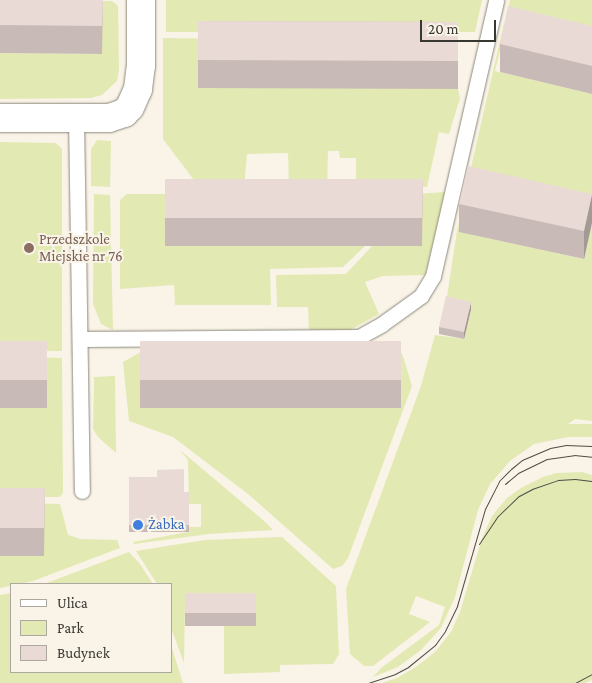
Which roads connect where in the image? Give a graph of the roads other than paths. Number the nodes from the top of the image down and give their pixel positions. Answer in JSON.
{"nodes":[{"id":1,"x":141,"y":0,"type":"edge"},
{"id":2,"x":496,"y":0,"type":"edge"},
{"id":3,"x":0,"y":118,"type":"edge"},
{"id":4,"x":76,"y":118,"type":"junction"},
{"id":5,"x":80,"y":339,"type":"junction"},
{"id":6,"x":82,"y":491,"type":"dead end"}],
"edges":[{"from":1,"to":4,"type":"street"},
{"from":2,"to":5,"type":"lane"},
{"from":3,"to":4,"type":"street"},
{"from":4,"to":5,"type":"lane"},
{"from":5,"to":6,"type":"lane"}]}
